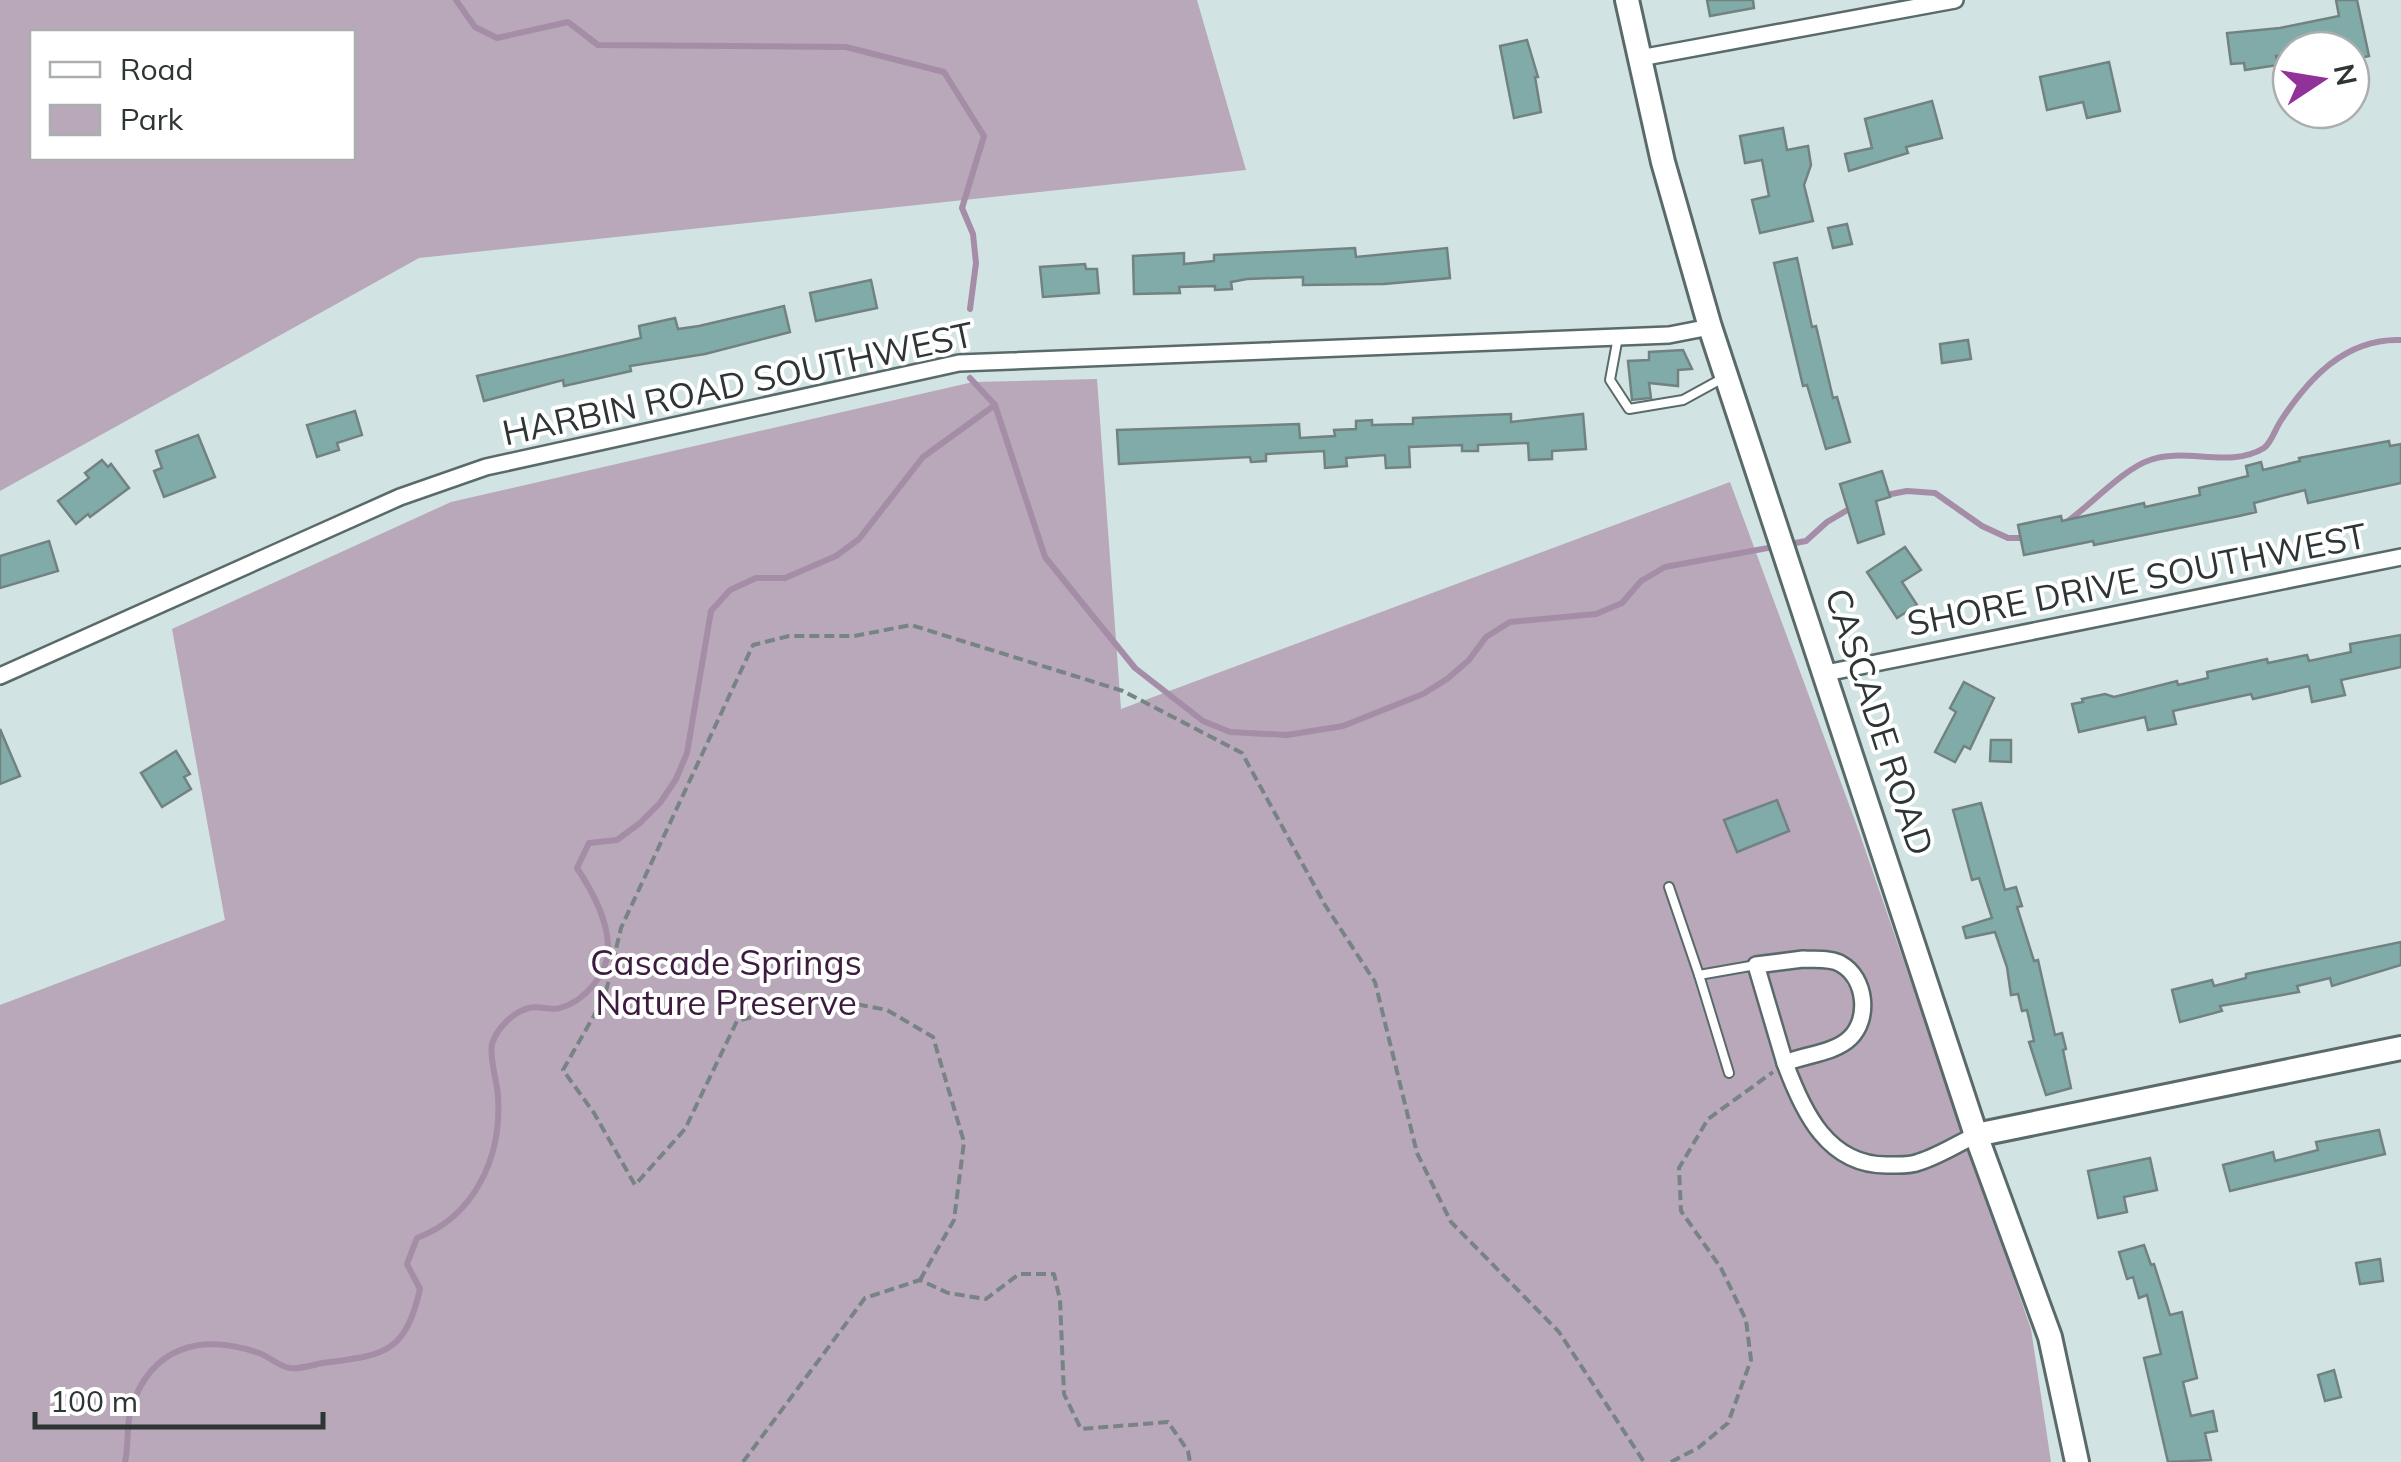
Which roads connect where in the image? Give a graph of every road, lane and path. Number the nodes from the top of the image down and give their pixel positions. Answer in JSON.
{"nodes":[{"id":1,"x":1627,"y":0,"type":"edge"},
{"id":2,"x":1956,"y":0,"type":"edge"},
{"id":3,"x":1640,"y":58,"type":"junction"},
{"id":4,"x":1710,"y":328,"type":"junction"},
{"id":5,"x":1618,"y":337,"type":"junction"},
{"id":6,"x":1727,"y":376,"type":"junction"},
{"id":7,"x":2401,"y":557,"type":"edge"},
{"id":8,"x":1826,"y":673,"type":"junction"},
{"id":9,"x":0,"y":676,"type":"edge"},
{"id":10,"x":1669,"y":887,"type":"dead end"},
{"id":11,"x":1756,"y":965,"type":"junction"},
{"id":12,"x":1698,"y":975,"type":"junction"},
{"id":13,"x":2401,"y":1048,"type":"edge"},
{"id":14,"x":1785,"y":1063,"type":"junction"},
{"id":15,"x":1729,"y":1073,"type":"dead end"},
{"id":16,"x":1976,"y":1135,"type":"junction"},
{"id":17,"x":920,"y":1280,"type":"junction"},
{"id":18,"x":743,"y":1462,"type":"edge"},
{"id":19,"x":1190,"y":1462,"type":"edge"},
{"id":20,"x":1644,"y":1462,"type":"edge"},
{"id":21,"x":1671,"y":1462,"type":"edge"},
{"id":22,"x":2077,"y":1462,"type":"edge"}],
"edges":[{"from":1,"to":3,"type":"main road","name":"CASCADE ROAD"},
{"from":2,"to":3,"type":"street"},
{"from":3,"to":4,"type":"main road","name":"CASCADE ROAD"},
{"from":4,"to":5,"type":"street","name":"HARBIN ROAD SOUTHWEST"},
{"from":4,"to":6,"type":"main road","name":"CASCADE ROAD"},
{"from":5,"to":6,"type":"lane"},
{"from":5,"to":9,"type":"street","name":"HARBIN ROAD SOUTHWEST"},
{"from":6,"to":8,"type":"main road","name":"CASCADE ROAD"},
{"from":7,"to":8,"type":"street","name":"SHORE DRIVE SOUTHWEST"},
{"from":8,"to":16,"type":"main road","name":"CASCADE ROAD"},
{"from":10,"to":12,"type":"lane"},
{"from":11,"to":12,"type":"lane"},
{"from":11,"to":14,"type":"street"},
{"from":11,"to":14,"type":"street"},
{"from":12,"to":15,"type":"lane"},
{"from":13,"to":16,"type":"main road"},
{"from":14,"to":16,"type":"street"},
{"from":14,"to":21,"type":"path"},
{"from":16,"to":22,"type":"main road","name":"CASCADE ROAD"},
{"from":17,"to":18,"type":"path"},
{"from":17,"to":19,"type":"path"},
{"from":17,"to":20,"type":"path"}]}
